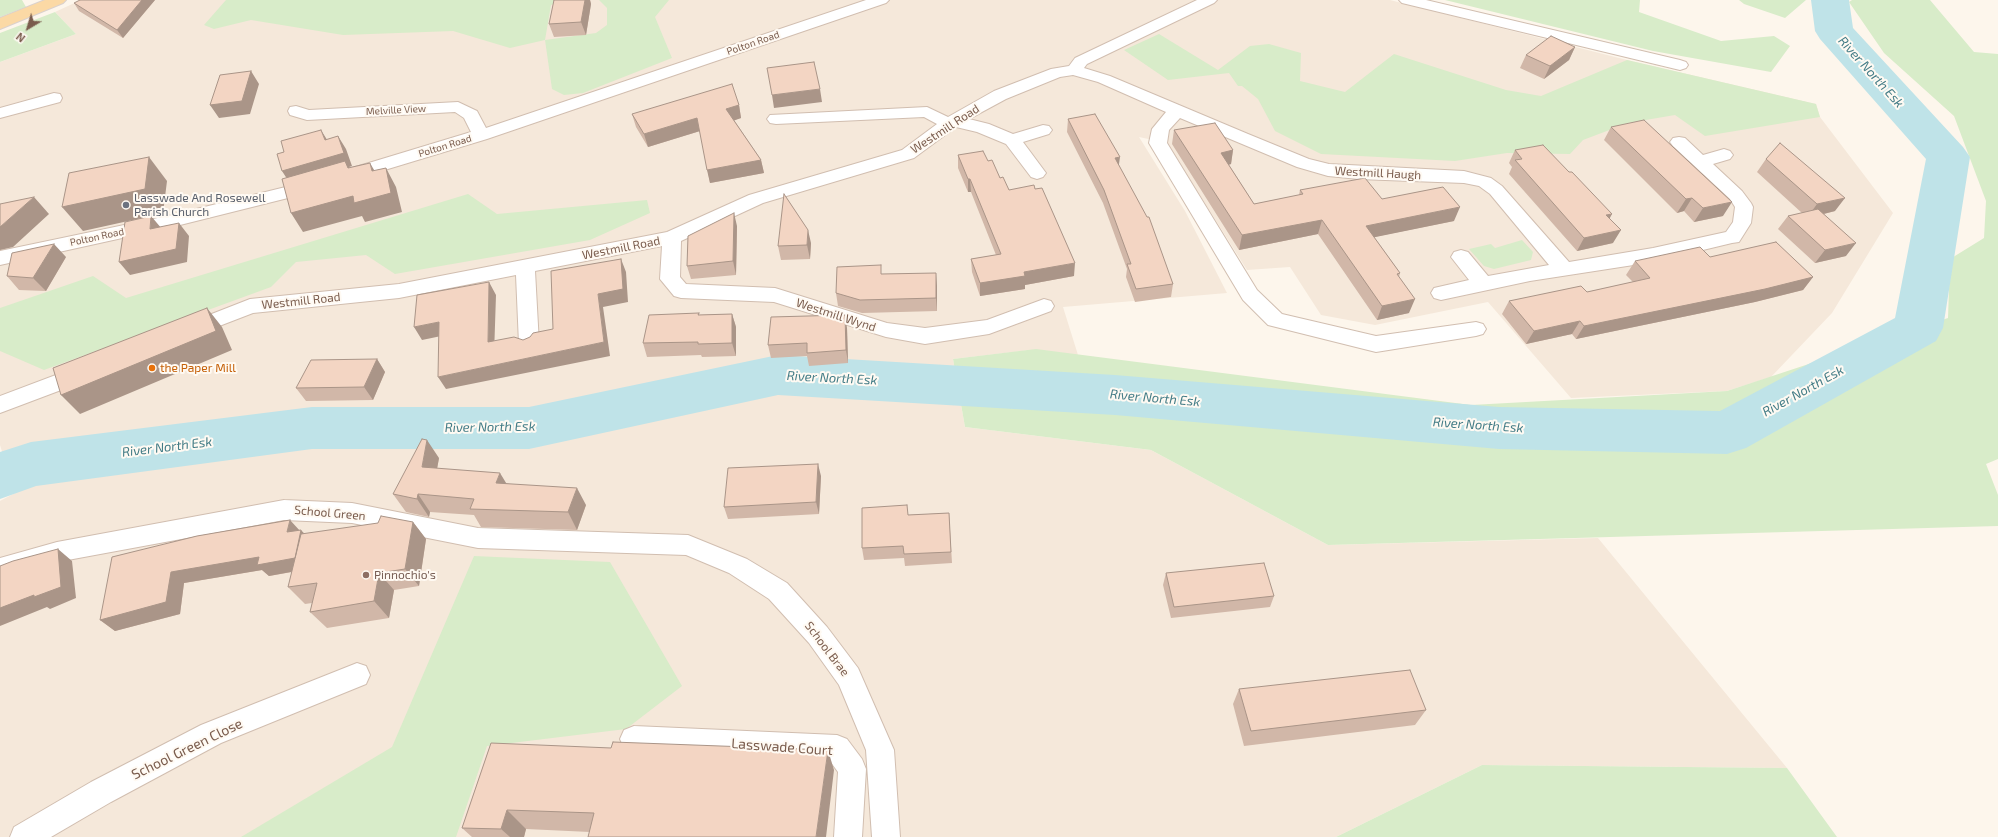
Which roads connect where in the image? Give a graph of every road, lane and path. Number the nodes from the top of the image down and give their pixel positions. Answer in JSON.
{"nodes":[{"id":1,"x":58,"y":0,"type":"edge"},
{"id":2,"x":881,"y":0,"type":"edge"},
{"id":3,"x":1209,"y":0,"type":"edge"},
{"id":4,"x":1407,"y":0,"type":"edge"},
{"id":5,"x":0,"y":24,"type":"edge"},
{"id":6,"x":1680,"y":65,"type":"dead end"},
{"id":7,"x":1074,"y":70,"type":"junction"},
{"id":8,"x":54,"y":98,"type":"dead end"},
{"id":9,"x":296,"y":111,"type":"dead end"},
{"id":10,"x":1176,"y":111,"type":"junction"},
{"id":11,"x":0,"y":113,"type":"edge"},
{"id":12,"x":776,"y":119,"type":"dead end"},
{"id":13,"x":951,"y":123,"type":"junction"},
{"id":14,"x":1043,"y":130,"type":"dead end"},
{"id":15,"x":481,"y":135,"type":"junction"},
{"id":16,"x":1012,"y":140,"type":"junction"},
{"id":17,"x":1679,"y":142,"type":"dead end"},
{"id":18,"x":1724,"y":155,"type":"dead end"},
{"id":19,"x":1701,"y":161,"type":"junction"},
{"id":20,"x":1037,"y":173,"type":"dead end"},
{"id":21,"x":672,"y":238,"type":"junction"},
{"id":22,"x":1461,"y":257,"type":"dead end"},
{"id":23,"x":0,"y":258,"type":"edge"},
{"id":24,"x":525,"y":267,"type":"junction"},
{"id":25,"x":1564,"y":270,"type":"junction"},
{"id":26,"x":1483,"y":284,"type":"junction"},
{"id":27,"x":1441,"y":293,"type":"dead end"},
{"id":28,"x":1044,"y":306,"type":"dead end"},
{"id":29,"x":1476,"y":329,"type":"dead end"},
{"id":30,"x":169,"y":338,"type":"edge"},
{"id":31,"x":529,"y":344,"type":"edge"},
{"id":32,"x":103,"y":365,"type":"edge"},
{"id":33,"x":0,"y":405,"type":"edge"},
{"id":34,"x":688,"y":545,"type":"joint"},
{"id":35,"x":0,"y":569,"type":"edge"},
{"id":36,"x":357,"y":675,"type":"dead end"},
{"id":37,"x":634,"y":739,"type":"dead end"},
{"id":38,"x":24,"y":837,"type":"edge"},
{"id":39,"x":848,"y":837,"type":"edge"},
{"id":40,"x":886,"y":837,"type":"edge"}],
"edges":[{"from":1,"to":5,"type":"main road"},
{"from":2,"to":15,"type":"street","name":"Polton Road"},
{"from":3,"to":7,"type":"street"},
{"from":4,"to":6,"type":"street"},
{"from":7,"to":10,"type":"street","name":"Westmill Haugh"},
{"from":7,"to":13,"type":"street","name":"Westmill Road"},
{"from":8,"to":11,"type":"street"},
{"from":9,"to":15,"type":"street","name":"Melville View"},
{"from":10,"to":25,"type":"street","name":"Westmill Haugh"},
{"from":10,"to":29,"type":"street"},
{"from":12,"to":13,"type":"street"},
{"from":13,"to":16,"type":"street"},
{"from":13,"to":21,"type":"street","name":"Westmill Road"},
{"from":14,"to":16,"type":"street"},
{"from":15,"to":23,"type":"street","name":"Polton Road"},
{"from":16,"to":20,"type":"street"},
{"from":17,"to":19,"type":"street"},
{"from":18,"to":19,"type":"street"},
{"from":19,"to":25,"type":"street"},
{"from":21,"to":24,"type":"street","name":"Westmill Road"},
{"from":21,"to":28,"type":"street","name":"Westmill Wynd"},
{"from":22,"to":26,"type":"street"},
{"from":24,"to":30,"type":"street","name":"Westmill Road"},
{"from":24,"to":31,"type":"street"},
{"from":25,"to":26,"type":"street"},
{"from":26,"to":27,"type":"street"},
{"from":32,"to":33,"type":"street"},
{"from":34,"to":35,"type":"street","name":"School Green"},
{"from":34,"to":40,"type":"street","name":"School Brae"},
{"from":36,"to":38,"type":"street","name":"School Green Close"},
{"from":37,"to":39,"type":"street","name":"Lasswade Court"}]}
